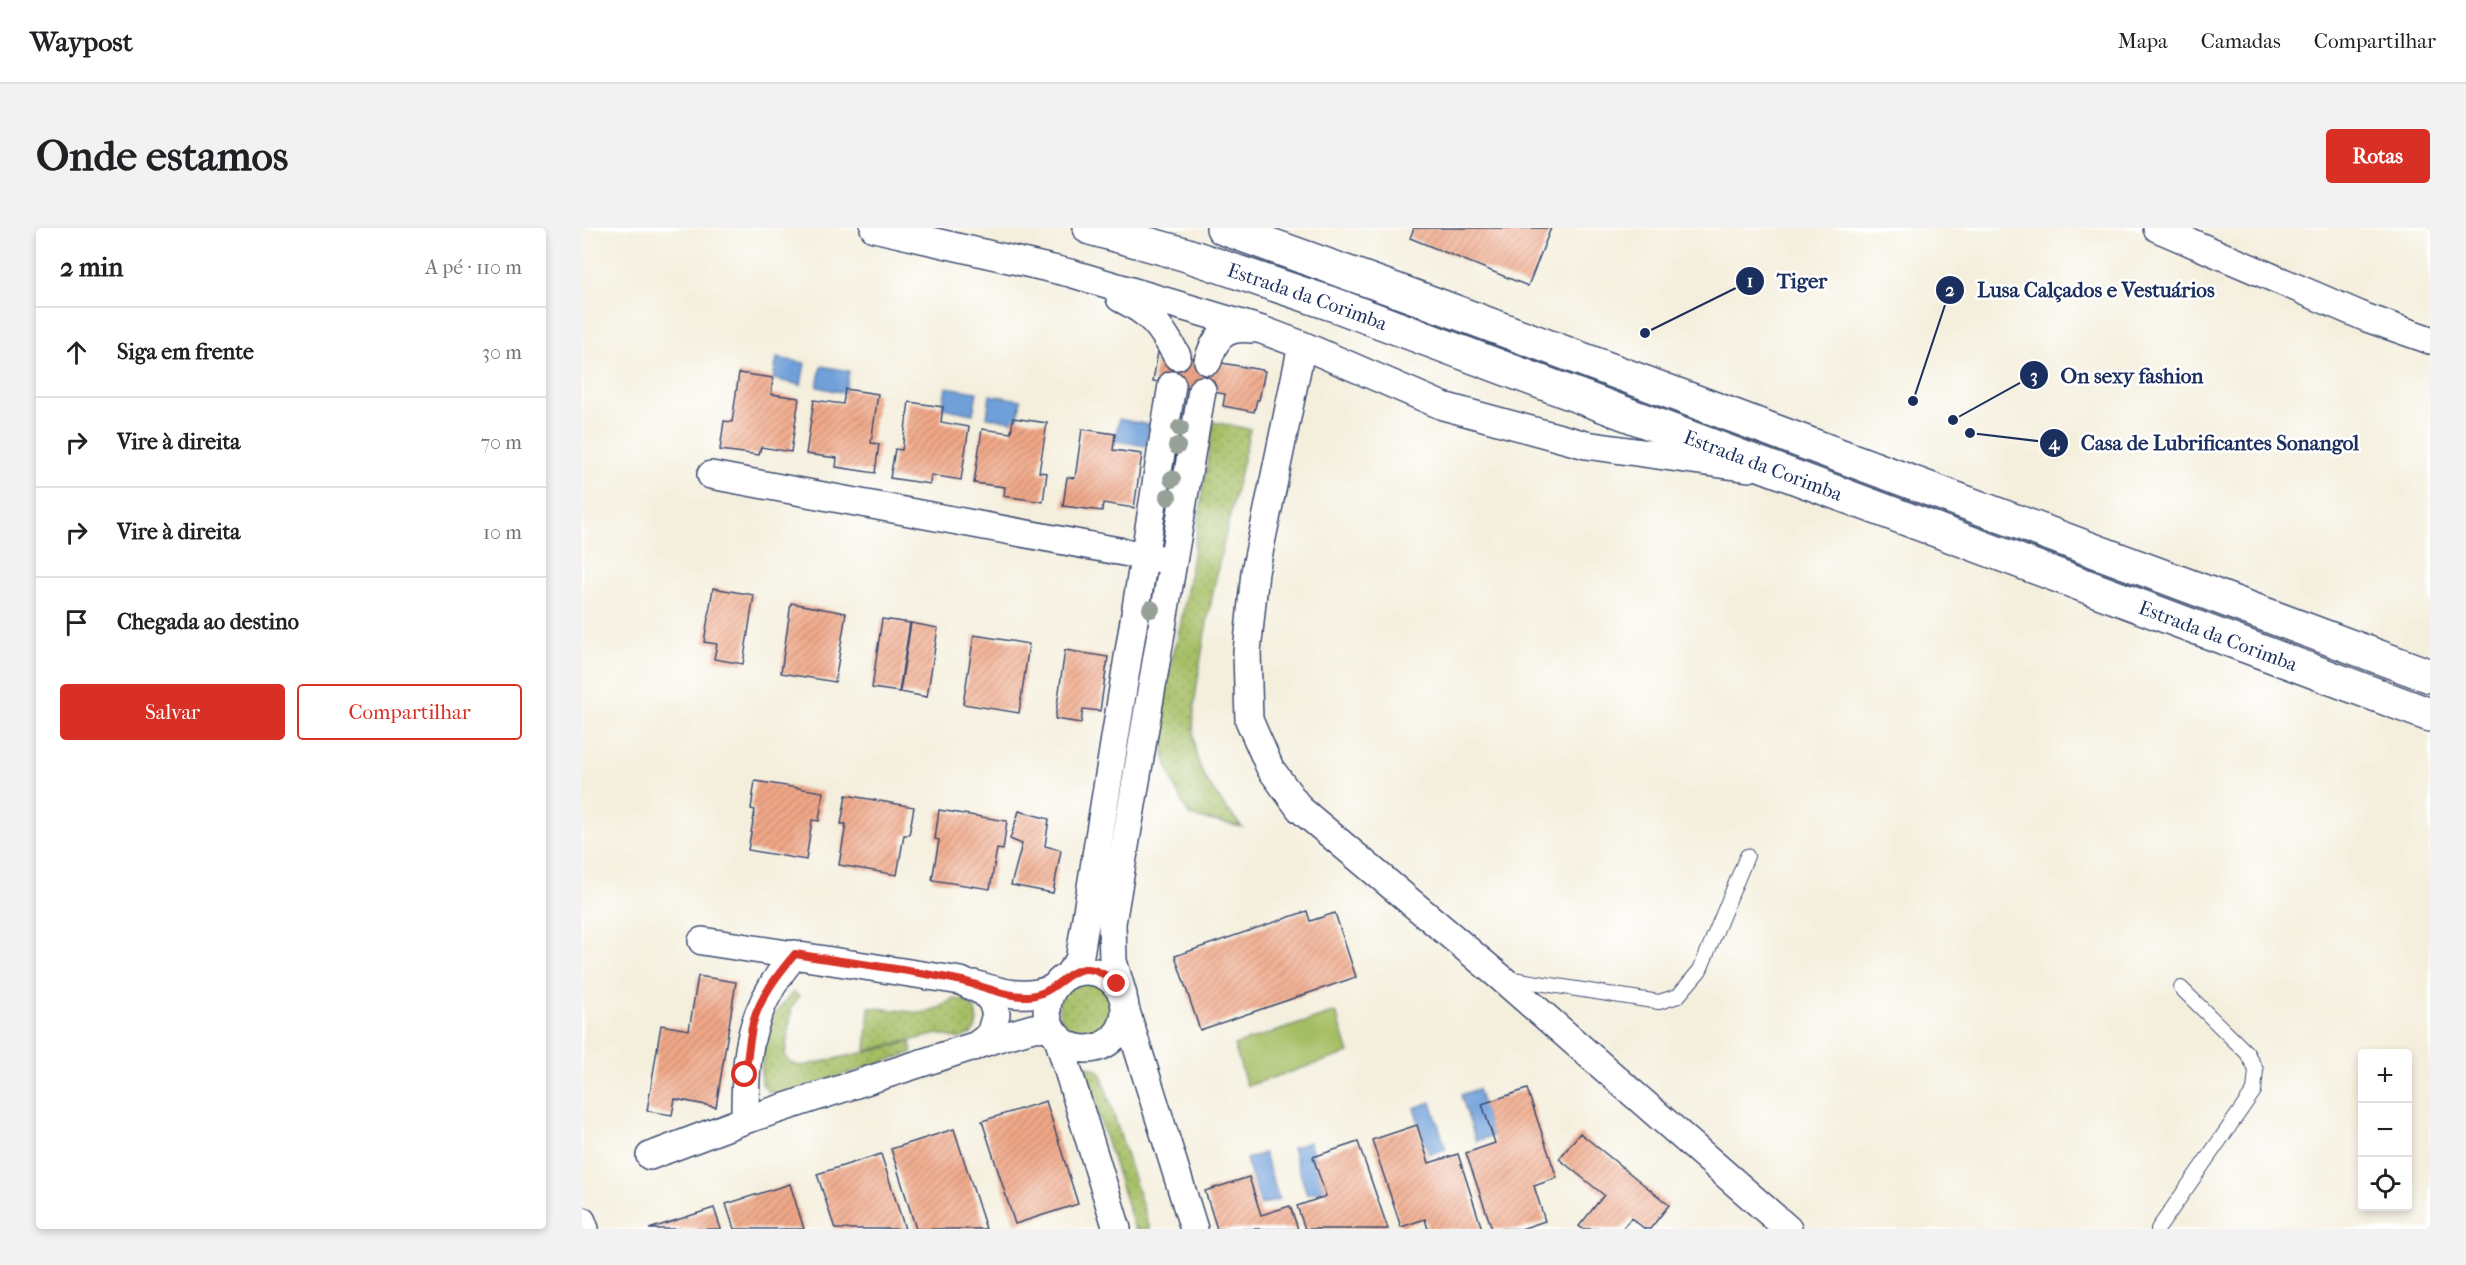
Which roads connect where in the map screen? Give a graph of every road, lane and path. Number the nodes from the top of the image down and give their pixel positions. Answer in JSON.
{"nodes":[{"id":1,"x":874,"y":228,"type":"edge"},
{"id":2,"x":1090,"y":228,"type":"edge"},
{"id":3,"x":1223,"y":228,"type":"edge"},
{"id":4,"x":1278,"y":228,"type":"edge"},
{"id":5,"x":2157,"y":228,"type":"edge"},
{"id":6,"x":1070,"y":273,"type":"junction"},
{"id":7,"x":1429,"y":302,"type":"junction"},
{"id":8,"x":1262,"y":330,"type":"junction"},
{"id":9,"x":2430,"y":340,"type":"edge"},
{"id":10,"x":1302,"y":345,"type":"junction"},
{"id":11,"x":1177,"y":356,"type":"dead end"},
{"id":12,"x":1208,"y":361,"type":"dead end"},
{"id":13,"x":1172,"y":385,"type":"dead end"},
{"id":14,"x":1202,"y":390,"type":"dead end"},
{"id":15,"x":1786,"y":473,"type":"junction"},
{"id":16,"x":711,"y":474,"type":"dead end"},
{"id":17,"x":1145,"y":557,"type":"junction"},
{"id":18,"x":1175,"y":561,"type":"junction"},
{"id":19,"x":2430,"y":676,"type":"edge"},
{"id":20,"x":2430,"y":715,"type":"edge"},
{"id":21,"x":1747,"y":856,"type":"dead end"},
{"id":22,"x":702,"y":941,"type":"dead end"},
{"id":23,"x":795,"y":954,"type":"junction"},
{"id":24,"x":1500,"y":977,"type":"junction"},
{"id":25,"x":961,"y":981,"type":"junction"},
{"id":26,"x":1060,"y":981,"type":"junction"},
{"id":27,"x":2181,"y":988,"type":"dead end"},
{"id":28,"x":1124,"y":1002,"type":"junction"},
{"id":29,"x":1054,"y":1033,"type":"junction"},
{"id":30,"x":973,"y":1047,"type":"junction"},
{"id":31,"x":745,"y":1120,"type":"junction"},
{"id":32,"x":650,"y":1156,"type":"dead end"},
{"id":33,"x":582,"y":1221,"type":"edge"},
{"id":34,"x":585,"y":1229,"type":"edge"},
{"id":35,"x":1117,"y":1229,"type":"edge"},
{"id":36,"x":1194,"y":1229,"type":"edge"},
{"id":37,"x":1788,"y":1229,"type":"edge"},
{"id":38,"x":2158,"y":1229,"type":"edge"}],
"edges":[{"from":1,"to":6,"type":"street"},
{"from":2,"to":15,"type":"main road","name":"Estrada da Corimba"},
{"from":3,"to":7,"type":"main road","name":"Estrada da Corimba"},
{"from":4,"to":7,"type":"main road","name":"Estrada da Corimba"},
{"from":5,"to":9,"type":"street"},
{"from":6,"to":8,"type":"street"},
{"from":6,"to":11,"type":"street"},
{"from":7,"to":19,"type":"main road","name":"Estrada da Corimba"},
{"from":8,"to":10,"type":"street"},
{"from":8,"to":12,"type":"street"},
{"from":10,"to":15,"type":"street"},
{"from":10,"to":24,"type":"street"},
{"from":13,"to":17,"type":"street"},
{"from":14,"to":18,"type":"street"},
{"from":15,"to":20,"type":"main road","name":"Estrada da Corimba"},
{"from":16,"to":17,"type":"street"},
{"from":17,"to":18,"type":"street"},
{"from":17,"to":26,"type":"street"},
{"from":18,"to":28,"type":"street"},
{"from":21,"to":24,"type":"lane"},
{"from":22,"to":23,"type":"street"},
{"from":23,"to":25,"type":"street"},
{"from":23,"to":31,"type":"street"},
{"from":24,"to":37,"type":"street"},
{"from":25,"to":26,"type":"street"},
{"from":25,"to":30,"type":"street"},
{"from":26,"to":28,"type":"street"},
{"from":26,"to":29,"type":"street"},
{"from":27,"to":38,"type":"lane"},
{"from":28,"to":29,"type":"street"},
{"from":28,"to":36,"type":"street"},
{"from":29,"to":30,"type":"street"},
{"from":29,"to":35,"type":"street"},
{"from":30,"to":31,"type":"street"},
{"from":31,"to":32,"type":"street"},
{"from":33,"to":34,"type":"street"}]}
